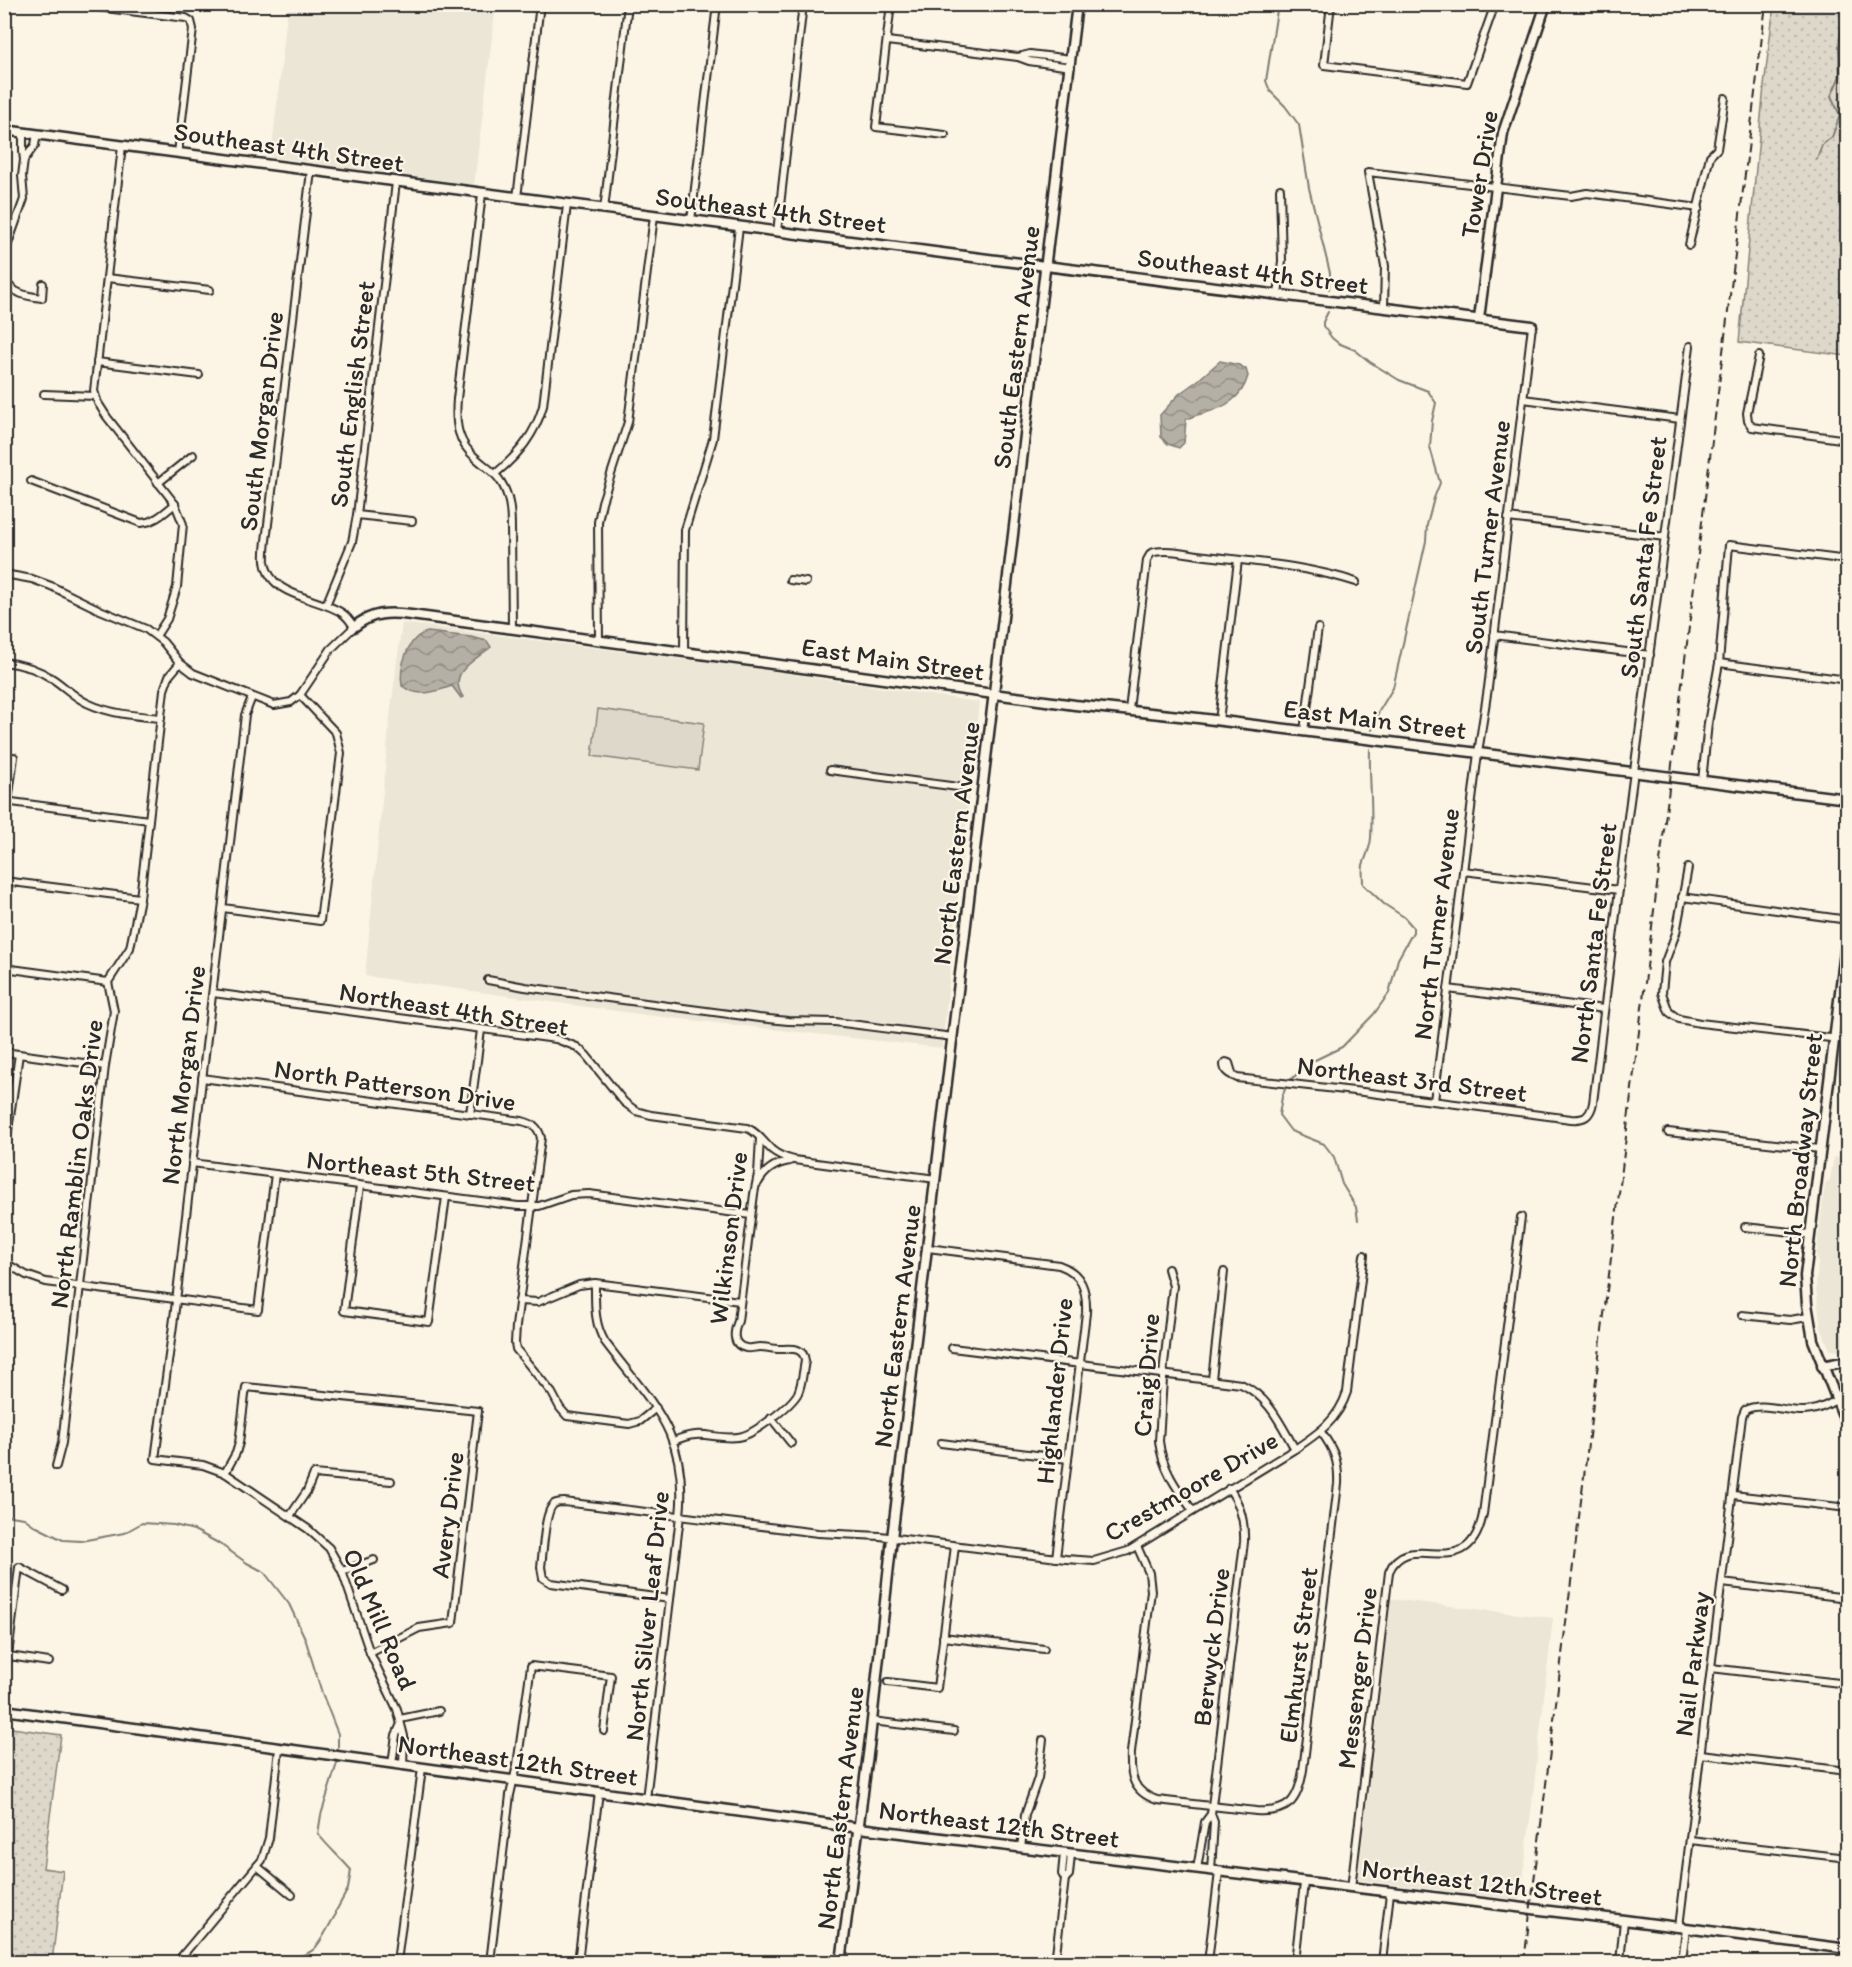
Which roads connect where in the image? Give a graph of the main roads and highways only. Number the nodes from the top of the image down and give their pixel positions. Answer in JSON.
{"nodes":[{"id":1,"x":1077,"y":4,"type":"edge"},
{"id":2,"x":1546,"y":4,"type":"edge"},
{"id":3,"x":4,"y":130,"type":"edge"},
{"id":4,"x":1046,"y":267,"type":"junction"},
{"id":5,"x":1479,"y":319,"type":"junction"},
{"id":6,"x":1532,"y":326,"type":"road end"},
{"id":7,"x":354,"y":627,"type":"road end"},
{"id":8,"x":995,"y":694,"type":"junction"},
{"id":9,"x":1848,"y":799,"type":"edge"},
{"id":10,"x":1848,"y":927,"type":"edge"},
{"id":11,"x":1848,"y":1361,"type":"edge"},
{"id":12,"x":1822,"y":1366,"type":"junction"},
{"id":13,"x":1848,"y":1428,"type":"edge"},
{"id":14,"x":4,"y":1710,"type":"edge"},
{"id":15,"x":860,"y":1828,"type":"junction"},
{"id":16,"x":1848,"y":1949,"type":"edge"},
{"id":17,"x":841,"y":1962,"type":"edge"}],
"edges":[{"from":1,"to":4,"type":"main road","name":"South Eastern Avenue"},
{"from":2,"to":5,"type":"main road","name":"Tower Drive"},
{"from":3,"to":4,"type":"main road","name":"Southeast 4th Street"},
{"from":4,"to":5,"type":"main road","name":"Southeast 4th Street"},
{"from":4,"to":8,"type":"main road","name":"South Eastern Avenue"},
{"from":5,"to":6,"type":"main road","name":"Southeast 4th Street"},
{"from":7,"to":8,"type":"main road","name":"East Main Street"},
{"from":8,"to":9,"type":"main road","name":"East Main Street"},
{"from":8,"to":15,"type":"main road","name":"North Eastern Avenue"},
{"from":10,"to":12,"type":"main road","name":"North Broadway Street"},
{"from":11,"to":12,"type":"main road"},
{"from":12,"to":13,"type":"main road","name":"North Broadway Street"},
{"from":14,"to":15,"type":"main road","name":"Northeast 12th Street"},
{"from":15,"to":16,"type":"main road","name":"Northeast 12th Street"},
{"from":15,"to":17,"type":"main road","name":"North Eastern Avenue"}]}
